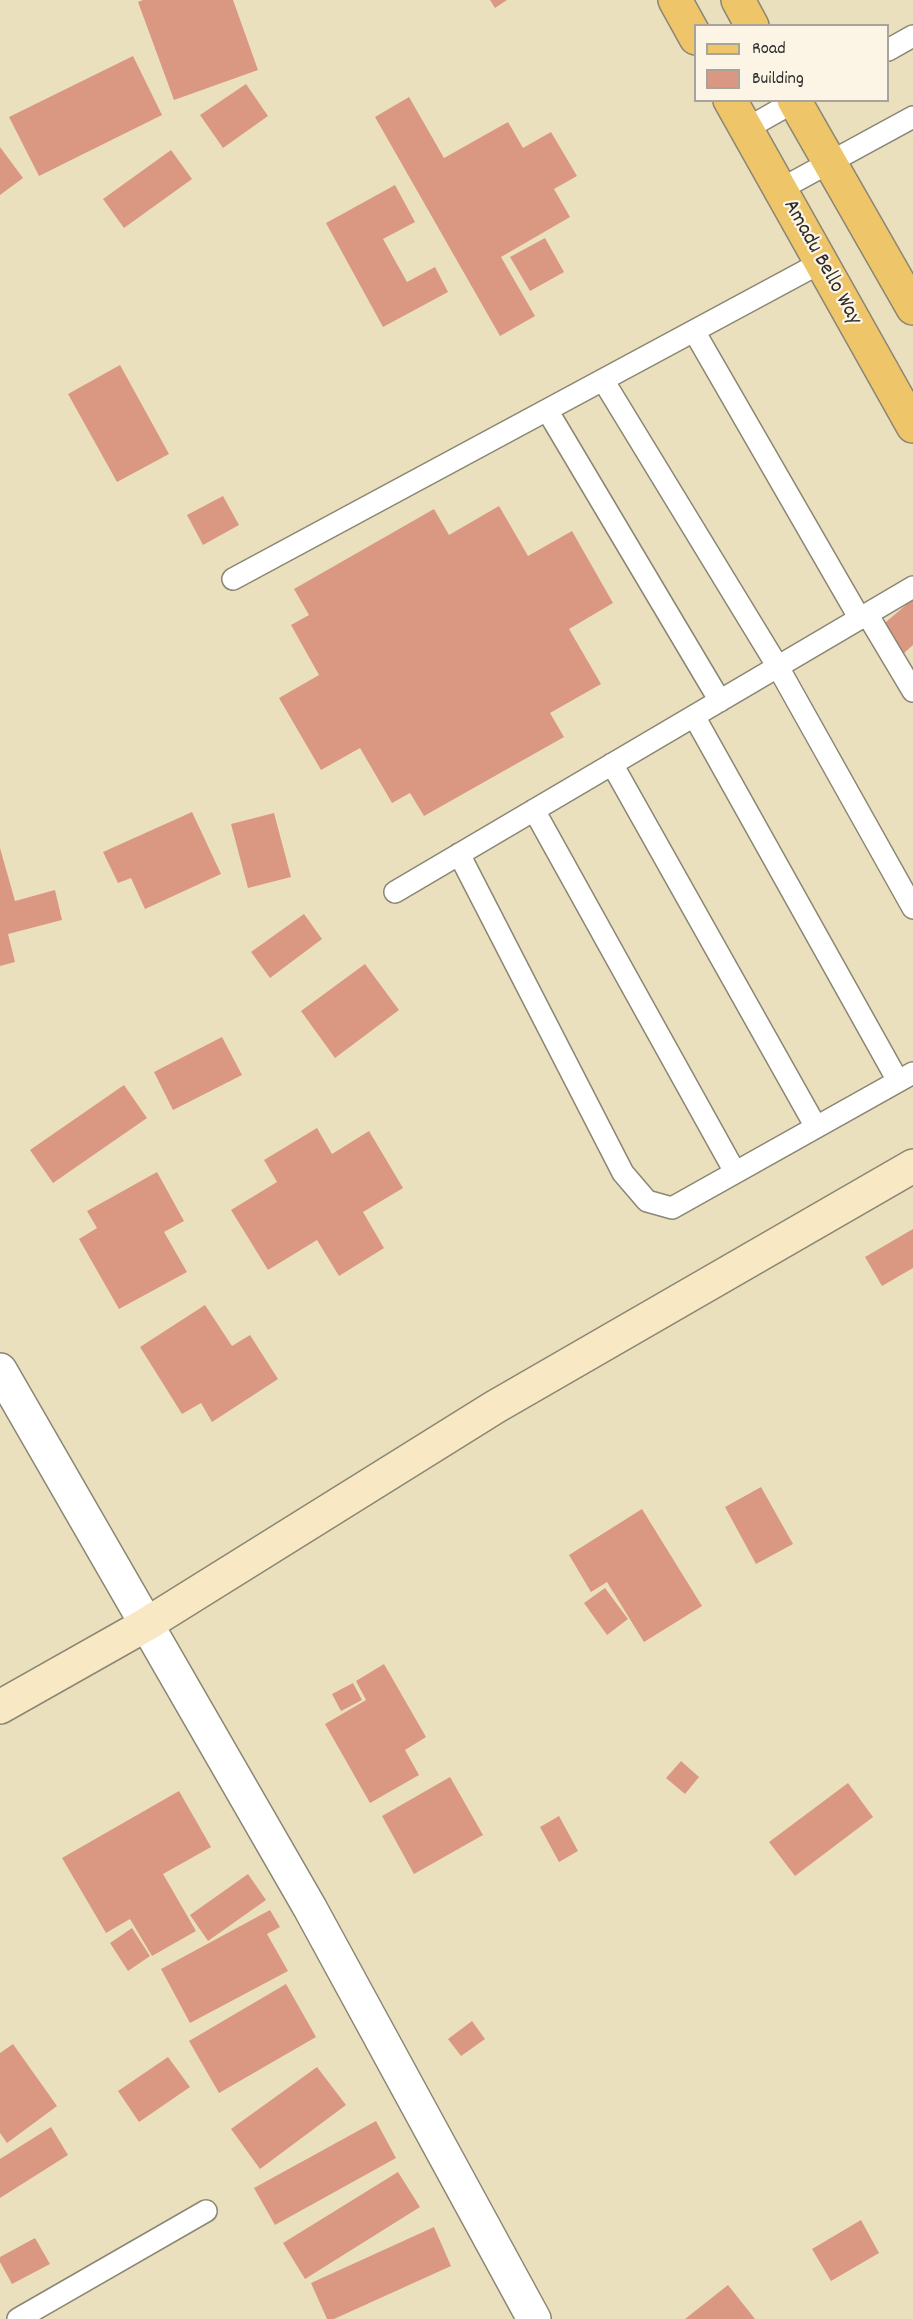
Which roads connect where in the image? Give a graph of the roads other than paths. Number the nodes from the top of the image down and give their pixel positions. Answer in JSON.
{"nodes":[{"id":1,"x":675,"y":0,"type":"edge"},
{"id":2,"x":738,"y":0,"type":"edge"},
{"id":3,"x":751,"y":24,"type":"edge"},
{"id":4,"x":694,"y":34,"type":"edge"},
{"id":5,"x":913,"y":36,"type":"edge"},
{"id":6,"x":889,"y":49,"type":"edge"},
{"id":7,"x":731,"y":102,"type":"edge"},
{"id":8,"x":793,"y":102,"type":"edge"},
{"id":9,"x":796,"y":102,"type":"edge"},
{"id":10,"x":913,"y":117,"type":"edge"},
{"id":11,"x":746,"y":129,"type":"junction"},
{"id":12,"x":829,"y":163,"type":"junction"},
{"id":13,"x":780,"y":190,"type":"junction"},
{"id":14,"x":820,"y":263,"type":"junction"},
{"id":15,"x":913,"y":308,"type":"edge"},
{"id":16,"x":694,"y":331,"type":"junction"},
{"id":17,"x":603,"y":380,"type":"junction"},
{"id":18,"x":547,"y":410,"type":"junction"},
{"id":19,"x":913,"y":426,"type":"edge"},
{"id":20,"x":233,"y":579,"type":"dead end"},
{"id":21,"x":913,"y":587,"type":"edge"},
{"id":22,"x":863,"y":617,"type":"junction"},
{"id":23,"x":778,"y":667,"type":"junction"},
{"id":24,"x":913,"y":691,"type":"edge"},
{"id":25,"x":720,"y":701,"type":"junction"},
{"id":26,"x":694,"y":716,"type":"junction"},
{"id":27,"x":612,"y":764,"type":"junction"},
{"id":28,"x":534,"y":810,"type":"junction"},
{"id":29,"x":459,"y":854,"type":"junction"},
{"id":30,"x":394,"y":892,"type":"dead end"},
{"id":31,"x":913,"y":908,"type":"edge"},
{"id":32,"x":906,"y":1077,"type":"edge"},
{"id":33,"x":816,"y":1127,"type":"junction"},
{"id":34,"x":913,"y":1166,"type":"edge"},
{"id":35,"x":735,"y":1172,"type":"junction"},
{"id":36,"x":0,"y":1370,"type":"edge"},
{"id":37,"x":147,"y":1624,"type":"junction"},
{"id":38,"x":0,"y":1707,"type":"edge"},
{"id":39,"x":206,"y":2211,"type":"dead end"},
{"id":40,"x":18,"y":2319,"type":"edge"},
{"id":41,"x":534,"y":2319,"type":"edge"}],
"edges":[{"from":1,"to":4,"type":"main road"},
{"from":2,"to":3,"type":"main road"},
{"from":5,"to":6,"type":"lane"},
{"from":7,"to":11,"type":"main road","name":"Amadu Bello Way"},
{"from":8,"to":11,"type":"lane"},
{"from":9,"to":12,"type":"main road"},
{"from":10,"to":12,"type":"lane"},
{"from":11,"to":13,"type":"main road","name":"Amadu Bello Way"},
{"from":12,"to":13,"type":"lane"},
{"from":12,"to":15,"type":"main road"},
{"from":13,"to":14,"type":"main road","name":"Amadu Bello Way"},
{"from":14,"to":16,"type":"lane"},
{"from":14,"to":19,"type":"main road","name":"Amadu Bello Way"},
{"from":16,"to":17,"type":"lane"},
{"from":16,"to":22,"type":"lane"},
{"from":17,"to":18,"type":"lane"},
{"from":17,"to":23,"type":"lane"},
{"from":18,"to":20,"type":"lane"},
{"from":18,"to":25,"type":"lane"},
{"from":21,"to":22,"type":"lane"},
{"from":22,"to":23,"type":"lane"},
{"from":22,"to":24,"type":"lane"},
{"from":23,"to":25,"type":"lane"},
{"from":23,"to":31,"type":"lane"},
{"from":25,"to":26,"type":"lane"},
{"from":26,"to":27,"type":"lane"},
{"from":26,"to":32,"type":"lane"},
{"from":27,"to":28,"type":"lane"},
{"from":27,"to":33,"type":"lane"},
{"from":28,"to":29,"type":"lane"},
{"from":28,"to":35,"type":"lane"},
{"from":29,"to":30,"type":"lane"},
{"from":29,"to":35,"type":"lane"},
{"from":32,"to":33,"type":"lane"},
{"from":33,"to":35,"type":"lane"},
{"from":34,"to":37,"type":"street"},
{"from":36,"to":37,"type":"street"},
{"from":37,"to":38,"type":"street"},
{"from":37,"to":41,"type":"street"},
{"from":39,"to":40,"type":"lane"}]}
